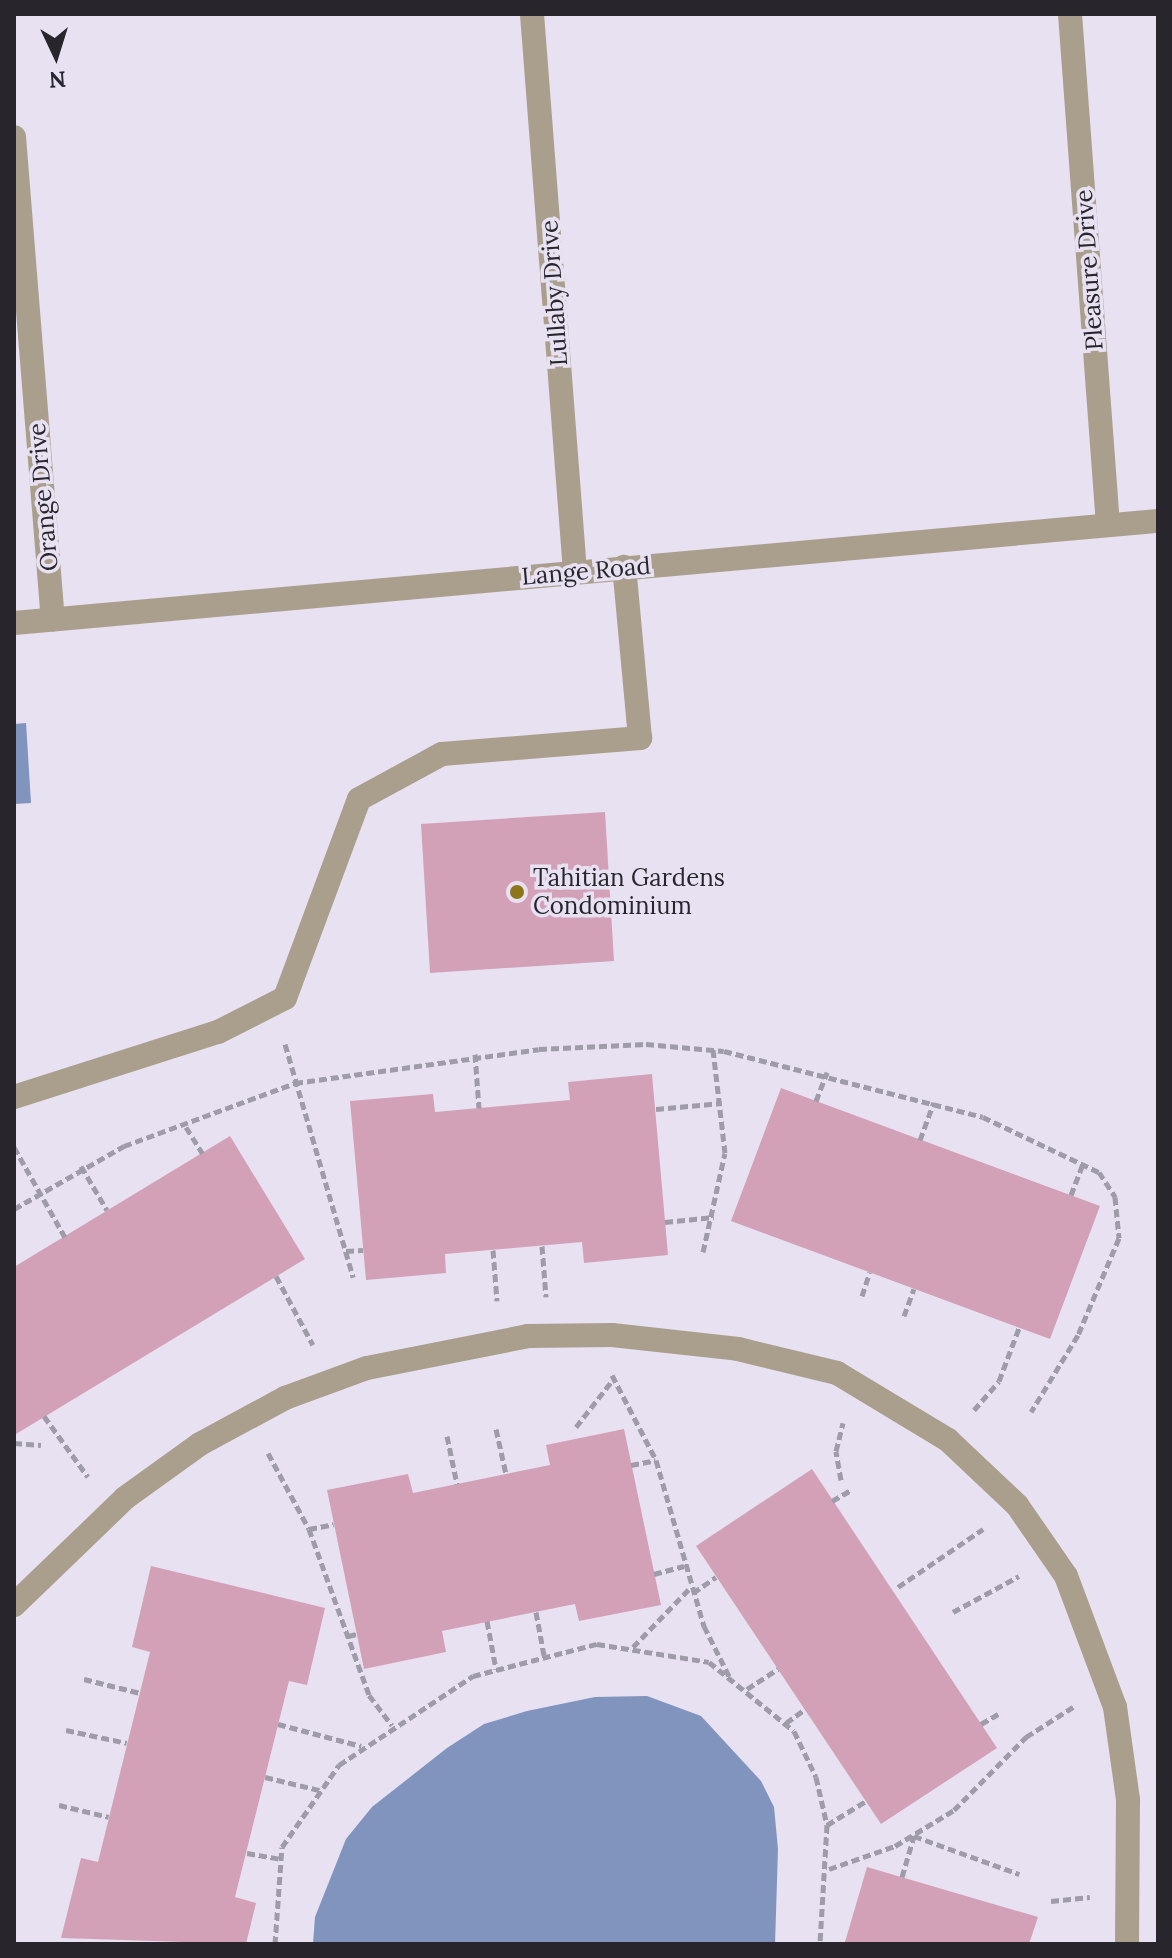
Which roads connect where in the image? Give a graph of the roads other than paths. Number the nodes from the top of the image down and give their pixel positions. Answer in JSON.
{"nodes":[{"id":1,"x":532,"y":14,"type":"edge"},
{"id":2,"x":1070,"y":14,"type":"edge"},
{"id":3,"x":14,"y":137,"type":"edge"},
{"id":4,"x":1158,"y":521,"type":"edge"},
{"id":5,"x":1108,"y":525,"type":"junction"},
{"id":6,"x":624,"y":567,"type":"junction"},
{"id":7,"x":575,"y":572,"type":"junction"},
{"id":8,"x":53,"y":619,"type":"junction"},
{"id":9,"x":14,"y":623,"type":"edge"},
{"id":10,"x":14,"y":1097,"type":"edge"},
{"id":11,"x":14,"y":1605,"type":"edge"},
{"id":12,"x":1127,"y":1944,"type":"edge"}],
"edges":[{"from":1,"to":7,"type":"street","name":"Lullaby Drive"},
{"from":2,"to":5,"type":"street","name":"Pleasure Drive"},
{"from":3,"to":8,"type":"street","name":"Orange Drive"},
{"from":4,"to":5,"type":"street","name":"Lange Road"},
{"from":5,"to":6,"type":"street","name":"Lange Road"},
{"from":6,"to":7,"type":"street","name":"Lange Road"},
{"from":6,"to":10,"type":"street"},
{"from":7,"to":8,"type":"street","name":"Lange Road"},
{"from":8,"to":9,"type":"street","name":"Lange Road"},
{"from":11,"to":12,"type":"street"}]}
